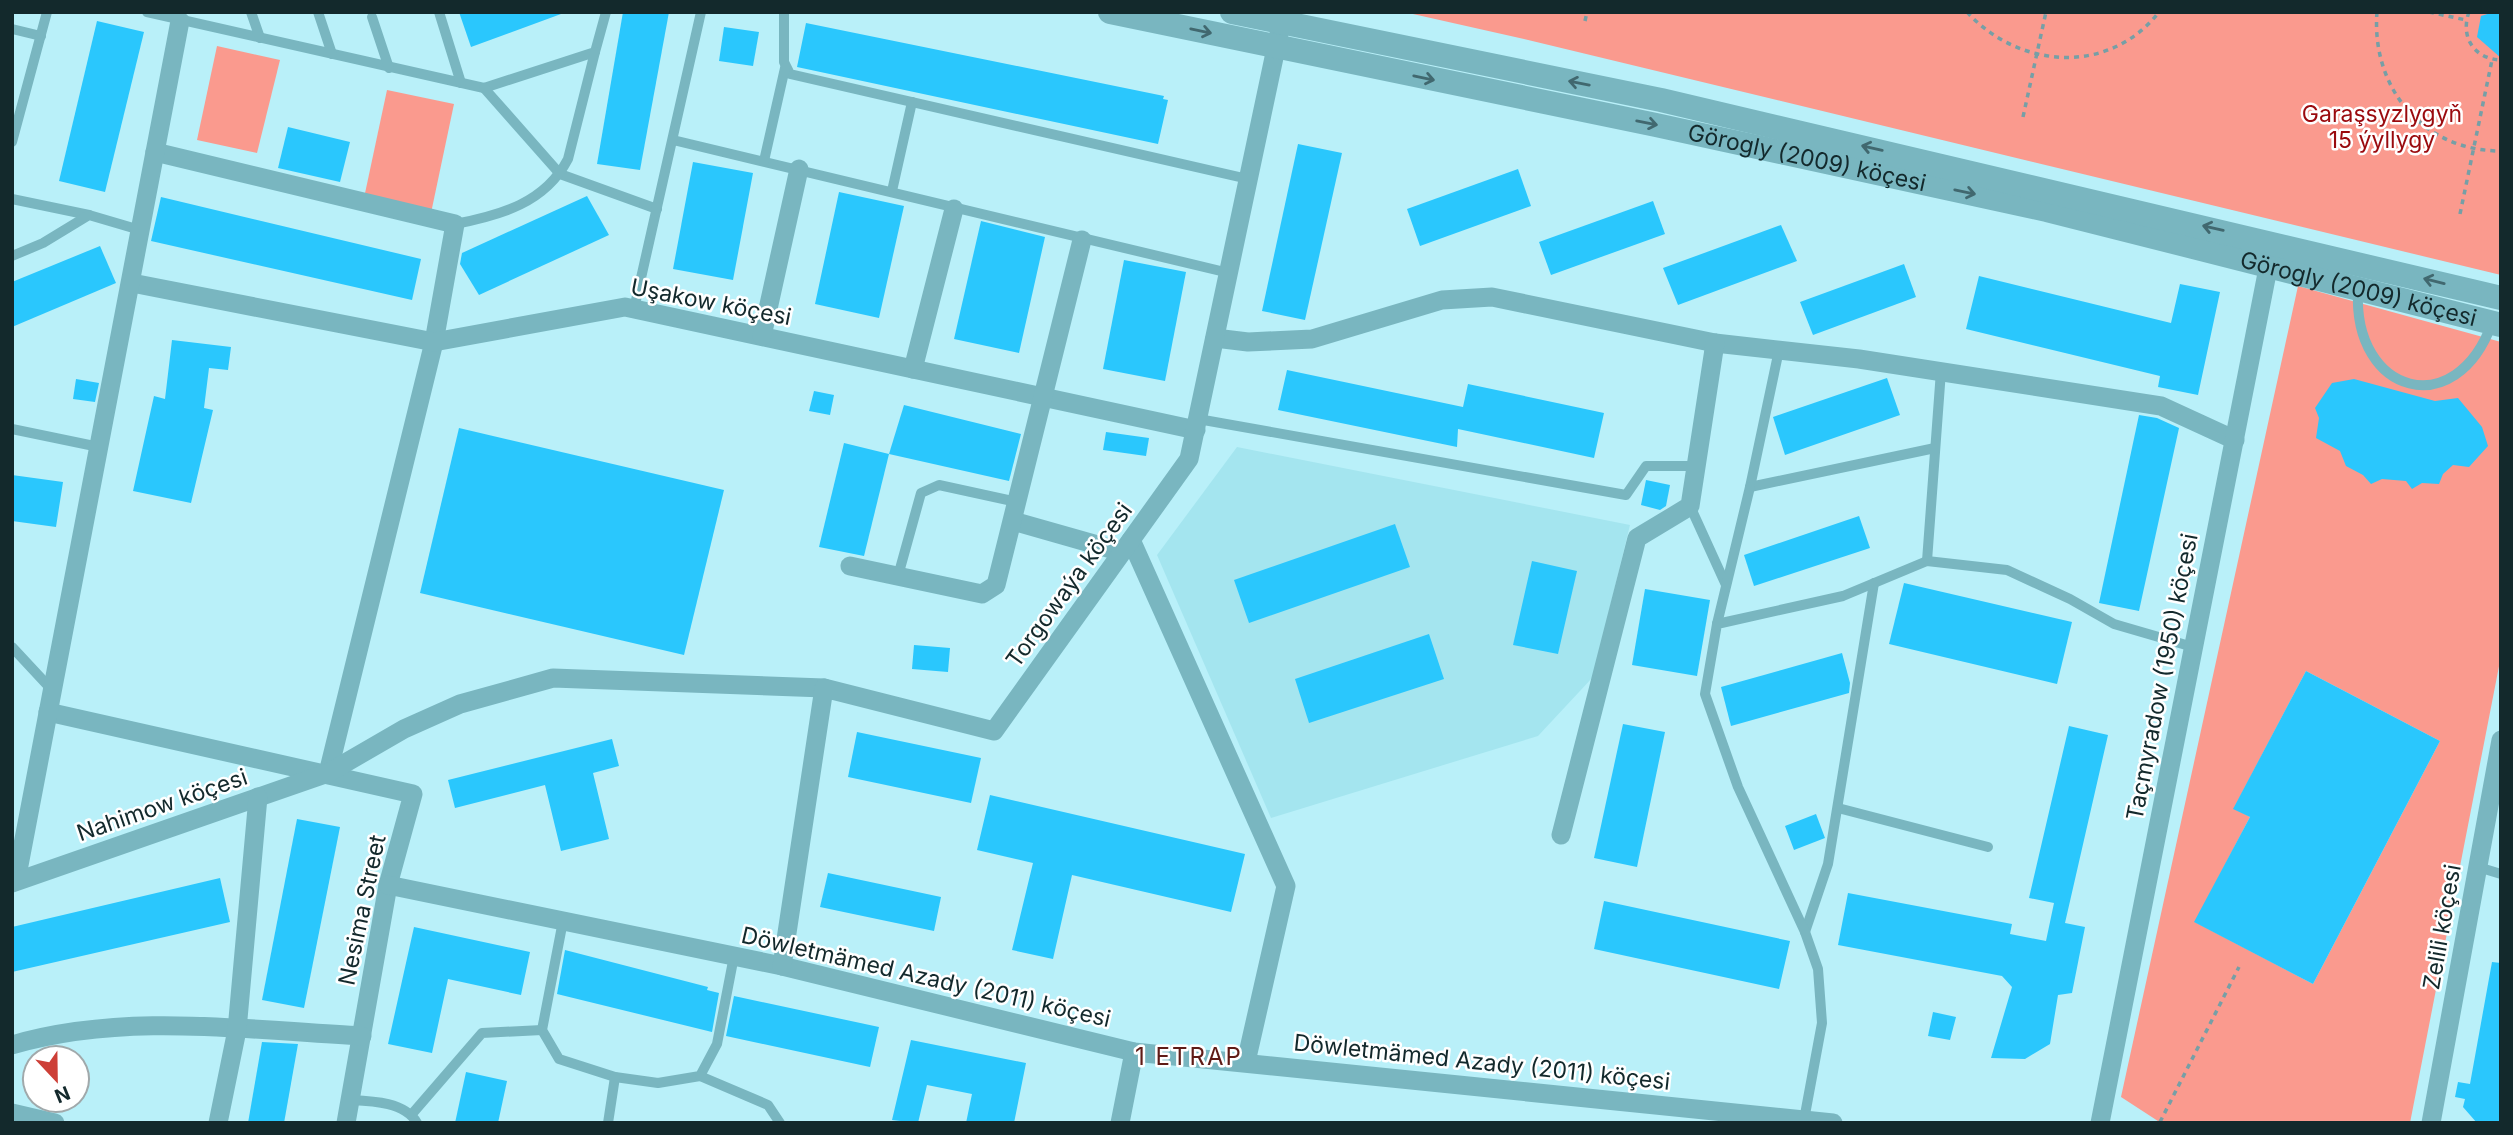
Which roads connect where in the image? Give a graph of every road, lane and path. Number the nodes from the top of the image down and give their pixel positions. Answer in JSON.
{"nodes":[{"id":1,"x":47,"y":12,"type":"edge"},
{"id":2,"x":147,"y":12,"type":"edge"},
{"id":3,"x":251,"y":12,"type":"edge"},
{"id":4,"x":318,"y":12,"type":"edge"},
{"id":5,"x":439,"y":12,"type":"edge"},
{"id":6,"x":606,"y":12,"type":"edge"},
{"id":7,"x":701,"y":12,"type":"edge"},
{"id":8,"x":784,"y":12,"type":"edge"},
{"id":9,"x":1110,"y":12,"type":"edge"},
{"id":10,"x":1232,"y":12,"type":"edge"},
{"id":11,"x":1587,"y":12,"type":"edge"},
{"id":12,"x":1967,"y":12,"type":"edge"},
{"id":13,"x":2046,"y":12,"type":"edge"},
{"id":14,"x":2159,"y":12,"type":"edge"},
{"id":15,"x":2377,"y":12,"type":"edge"},
{"id":16,"x":2428,"y":12,"type":"edge"},
{"id":17,"x":2469,"y":12,"type":"edge"},
{"id":18,"x":372,"y":17,"type":"dead end"},
{"id":19,"x":189,"y":19,"type":"edge"},
{"id":20,"x":2466,"y":20,"type":"junction"},
{"id":21,"x":1585,"y":21,"type":"dead end"},
{"id":22,"x":1282,"y":23,"type":"junction"},
{"id":23,"x":12,"y":29,"type":"edge"},
{"id":24,"x":41,"y":36,"type":"junction"},
{"id":25,"x":260,"y":38,"type":"junction"},
{"id":26,"x":1276,"y":47,"type":"junction"},
{"id":27,"x":595,"y":52,"type":"junction"},
{"id":28,"x":332,"y":54,"type":"junction"},
{"id":29,"x":2036,"y":55,"type":"junction"},
{"id":30,"x":2492,"y":60,"type":"junction"},
{"id":31,"x":2501,"y":60,"type":"edge"},
{"id":32,"x":389,"y":68,"type":"junction"},
{"id":33,"x":785,"y":68,"type":"junction"},
{"id":34,"x":461,"y":83,"type":"junction"},
{"id":35,"x":484,"y":88,"type":"junction"},
{"id":36,"x":912,"y":102,"type":"junction"},
{"id":37,"x":2023,"y":117,"type":"dead end"},
{"id":38,"x":673,"y":140,"type":"junction"},
{"id":39,"x":12,"y":142,"type":"edge"},
{"id":40,"x":2473,"y":149,"type":"junction"},
{"id":41,"x":2501,"y":151,"type":"edge"},
{"id":42,"x":155,"y":152,"type":"junction"},
{"id":43,"x":764,"y":161,"type":"junction"},
{"id":44,"x":799,"y":169,"type":"junction"},
{"id":45,"x":560,"y":174,"type":"junction"},
{"id":46,"x":1248,"y":178,"type":"junction"},
{"id":47,"x":892,"y":191,"type":"junction"},
{"id":48,"x":12,"y":199,"type":"edge"},
{"id":49,"x":657,"y":209,"type":"junction"},
{"id":50,"x":954,"y":209,"type":"junction"},
{"id":51,"x":2460,"y":214,"type":"dead end"},
{"id":52,"x":89,"y":215,"type":"junction"},
{"id":53,"x":455,"y":225,"type":"junction"},
{"id":54,"x":140,"y":230,"type":"junction"},
{"id":55,"x":1082,"y":240,"type":"junction"},
{"id":56,"x":2271,"y":254,"type":"junction"},
{"id":57,"x":12,"y":256,"type":"edge"},
{"id":58,"x":1229,"y":273,"type":"junction"},
{"id":59,"x":132,"y":283,"type":"junction"},
{"id":60,"x":2358,"y":287,"type":"junction"},
{"id":61,"x":2501,"y":298,"type":"edge"},
{"id":62,"x":634,"y":309,"type":"junction"},
{"id":63,"x":2497,"y":324,"type":"edge"},
{"id":64,"x":762,"y":336,"type":"junction"},
{"id":65,"x":1215,"y":338,"type":"junction"},
{"id":66,"x":434,"y":342,"type":"junction"},
{"id":67,"x":1715,"y":343,"type":"junction"},
{"id":68,"x":1779,"y":350,"type":"junction"},
{"id":69,"x":914,"y":369,"type":"junction"},
{"id":70,"x":1941,"y":371,"type":"junction"},
{"id":71,"x":1045,"y":398,"type":"junction"},
{"id":72,"x":1197,"y":425,"type":"junction"},
{"id":73,"x":12,"y":429,"type":"edge"},
{"id":74,"x":2235,"y":440,"type":"junction"},
{"id":75,"x":99,"y":447,"type":"junction"},
{"id":76,"x":1936,"y":448,"type":"junction"},
{"id":77,"x":1696,"y":466,"type":"junction"},
{"id":78,"x":1750,"y":487,"type":"junction"},
{"id":79,"x":1690,"y":506,"type":"junction"},
{"id":80,"x":1015,"y":512,"type":"junction"},
{"id":81,"x":1127,"y":546,"type":"junction"},
{"id":82,"x":1927,"y":561,"type":"junction"},
{"id":83,"x":850,"y":566,"type":"dead end"},
{"id":84,"x":898,"y":576,"type":"junction"},
{"id":85,"x":1874,"y":583,"type":"junction"},
{"id":86,"x":1726,"y":586,"type":"junction"},
{"id":87,"x":1717,"y":624,"type":"junction"},
{"id":88,"x":12,"y":647,"type":"edge"},
{"id":89,"x":2193,"y":647,"type":"junction"},
{"id":90,"x":824,"y":688,"type":"junction"},
{"id":91,"x":52,"y":691,"type":"junction"},
{"id":92,"x":48,"y":712,"type":"junction"},
{"id":93,"x":2501,"y":740,"type":"edge"},
{"id":94,"x":328,"y":772,"type":"junction"},
{"id":95,"x":258,"y":797,"type":"junction"},
{"id":96,"x":1838,"y":808,"type":"junction"},
{"id":97,"x":1561,"y":835,"type":"dead end"},
{"id":98,"x":1988,"y":847,"type":"dead end"},
{"id":99,"x":2478,"y":867,"type":"junction"},
{"id":100,"x":2501,"y":874,"type":"edge"},
{"id":101,"x":14,"y":882,"type":"edge"},
{"id":102,"x":388,"y":885,"type":"junction"},
{"id":103,"x":563,"y":921,"type":"junction"},
{"id":104,"x":1805,"y":932,"type":"junction"},
{"id":105,"x":734,"y":957,"type":"junction"},
{"id":106,"x":782,"y":967,"type":"junction"},
{"id":107,"x":2239,"y":967,"type":"dead end"},
{"id":108,"x":237,"y":1030,"type":"junction"},
{"id":109,"x":542,"y":1031,"type":"junction"},
{"id":110,"x":362,"y":1037,"type":"junction"},
{"id":111,"x":12,"y":1045,"type":"edge"},
{"id":112,"x":1134,"y":1052,"type":"junction"},
{"id":113,"x":1246,"y":1062,"type":"junction"},
{"id":114,"x":700,"y":1076,"type":"junction"},
{"id":115,"x":615,"y":1077,"type":"junction"},
{"id":116,"x":350,"y":1100,"type":"junction"},
{"id":117,"x":12,"y":1113,"type":"edge"},
{"id":118,"x":414,"y":1118,"type":"edge"},
{"id":119,"x":1804,"y":1120,"type":"junction"},
{"id":120,"x":2160,"y":1122,"type":"edge"},
{"id":121,"x":55,"y":1123,"type":"edge"},
{"id":122,"x":218,"y":1123,"type":"edge"},
{"id":123,"x":346,"y":1123,"type":"edge"},
{"id":124,"x":608,"y":1123,"type":"edge"},
{"id":125,"x":780,"y":1123,"type":"edge"},
{"id":126,"x":1120,"y":1123,"type":"edge"},
{"id":127,"x":1833,"y":1123,"type":"edge"},
{"id":128,"x":2100,"y":1123,"type":"edge"},
{"id":129,"x":2431,"y":1123,"type":"edge"}],
"edges":[{"from":1,"to":24,"type":"lane"},
{"from":2,"to":19,"type":"lane"},
{"from":3,"to":25,"type":"lane"},
{"from":4,"to":28,"type":"lane"},
{"from":5,"to":34,"type":"lane"},
{"from":6,"to":27,"type":"lane"},
{"from":7,"to":38,"type":"lane"},
{"from":8,"to":33,"type":"lane"},
{"from":9,"to":26,"type":"street","name":"Görogly (2009) köçesi","one_way":true},
{"from":10,"to":22,"type":"street","name":"Görogly (2009) köçesi"},
{"from":11,"to":21,"type":"path"},
{"from":12,"to":29,"type":"path"},
{"from":13,"to":29,"type":"path"},
{"from":14,"to":29,"type":"path"},
{"from":15,"to":40,"type":"path"},
{"from":16,"to":20,"type":"path"},
{"from":17,"to":20,"type":"path"},
{"from":18,"to":32,"type":"lane"},
{"from":19,"to":25,"type":"lane"},
{"from":19,"to":42,"type":"street"},
{"from":20,"to":30,"type":"path"},
{"from":22,"to":26,"type":"street","name":"Torgowaýa köçesi"},
{"from":56,"to":22,"type":"street","name":"Görogly (2009) köçesi","one_way":true},
{"from":23,"to":24,"type":"lane"},
{"from":24,"to":39,"type":"lane"},
{"from":25,"to":28,"type":"lane"},
{"from":26,"to":46,"type":"street","name":"Torgowaýa köçesi"},
{"from":26,"to":56,"type":"street","name":"Görogly (2009) köçesi","one_way":true},
{"from":27,"to":35,"type":"lane"},
{"from":27,"to":45,"type":"lane"},
{"from":28,"to":32,"type":"lane"},
{"from":29,"to":37,"type":"path"},
{"from":30,"to":31,"type":"path"},
{"from":30,"to":40,"type":"path"},
{"from":32,"to":34,"type":"lane"},
{"from":33,"to":36,"type":"lane"},
{"from":33,"to":43,"type":"lane"},
{"from":34,"to":35,"type":"lane"},
{"from":35,"to":45,"type":"lane"},
{"from":36,"to":46,"type":"lane"},
{"from":36,"to":47,"type":"lane"},
{"from":38,"to":43,"type":"lane"},
{"from":38,"to":49,"type":"lane"},
{"from":40,"to":41,"type":"path"},
{"from":40,"to":51,"type":"path"},
{"from":42,"to":53,"type":"street"},
{"from":42,"to":54,"type":"street"},
{"from":43,"to":44,"type":"lane"},
{"from":44,"to":47,"type":"lane"},
{"from":44,"to":64,"type":"street"},
{"from":45,"to":49,"type":"lane"},
{"from":45,"to":53,"type":"lane"},
{"from":46,"to":58,"type":"street","name":"Torgowaýa köçesi"},
{"from":47,"to":50,"type":"lane"},
{"from":48,"to":52,"type":"lane"},
{"from":49,"to":62,"type":"lane"},
{"from":50,"to":55,"type":"lane"},
{"from":50,"to":69,"type":"street"},
{"from":52,"to":54,"type":"lane"},
{"from":52,"to":57,"type":"lane"},
{"from":53,"to":66,"type":"street"},
{"from":54,"to":59,"type":"street"},
{"from":55,"to":58,"type":"lane"},
{"from":55,"to":71,"type":"street"},
{"from":56,"to":60,"type":"street","name":"Görogly (2009) köçesi"},
{"from":61,"to":56,"type":"street","name":"Görogly (2009) köçesi","one_way":true},
{"from":56,"to":74,"type":"street","name":"Taçmyradow (1950) köçesi"},
{"from":58,"to":65,"type":"street","name":"Torgowaýa köçesi"},
{"from":59,"to":66,"type":"street","name":"Uşakow köçesi"},
{"from":59,"to":75,"type":"street"},
{"from":60,"to":63,"type":"street","name":"Görogly (2009) köçesi"},
{"from":60,"to":63,"type":"lane"},
{"from":62,"to":64,"type":"street","name":"Uşakow köçesi"},
{"from":62,"to":66,"type":"street","name":"Uşakow köçesi"},
{"from":64,"to":69,"type":"street","name":"Uşakow köçesi"},
{"from":65,"to":67,"type":"street"},
{"from":65,"to":72,"type":"street","name":"Torgowaýa köçesi"},
{"from":66,"to":94,"type":"street"},
{"from":67,"to":68,"type":"street"},
{"from":67,"to":77,"type":"street"},
{"from":68,"to":70,"type":"street"},
{"from":68,"to":78,"type":"lane"},
{"from":69,"to":71,"type":"street","name":"Uşakow köçesi"},
{"from":70,"to":74,"type":"street"},
{"from":70,"to":76,"type":"lane"},
{"from":71,"to":72,"type":"street","name":"Uşakow köçesi"},
{"from":71,"to":80,"type":"street"},
{"from":72,"to":77,"type":"lane"},
{"from":72,"to":81,"type":"street","name":"Torgowaýa köçesi"},
{"from":73,"to":75,"type":"lane"},
{"from":74,"to":89,"type":"street","name":"Taçmyradow (1950) köçesi"},
{"from":75,"to":91,"type":"street"},
{"from":76,"to":78,"type":"lane"},
{"from":76,"to":82,"type":"lane"},
{"from":77,"to":79,"type":"street"},
{"from":78,"to":86,"type":"lane"},
{"from":79,"to":86,"type":"lane"},
{"from":79,"to":97,"type":"street"},
{"from":80,"to":81,"type":"street"},
{"from":80,"to":84,"type":"street"},
{"from":80,"to":84,"type":"lane"},
{"from":81,"to":90,"type":"street","name":"Torgowaýa köçesi"},
{"from":81,"to":113,"type":"street"},
{"from":82,"to":85,"type":"lane"},
{"from":82,"to":89,"type":"lane"},
{"from":83,"to":84,"type":"street"},
{"from":85,"to":87,"type":"lane"},
{"from":85,"to":96,"type":"lane"},
{"from":86,"to":87,"type":"lane"},
{"from":87,"to":104,"type":"lane"},
{"from":88,"to":91,"type":"lane"},
{"from":89,"to":128,"type":"street","name":"Taçmyradow (1950) köçesi"},
{"from":90,"to":94,"type":"street","name":"Nahimow köçesi"},
{"from":90,"to":106,"type":"street"},
{"from":91,"to":92,"type":"street"},
{"from":92,"to":94,"type":"street"},
{"from":92,"to":101,"type":"street"},
{"from":93,"to":99,"type":"street","name":"Zelili köçesi"},
{"from":94,"to":95,"type":"street","name":"Nahimow köçesi"},
{"from":94,"to":102,"type":"street","name":"Nesima Street"},
{"from":95,"to":101,"type":"street","name":"Nahimow köçesi"},
{"from":95,"to":108,"type":"street"},
{"from":96,"to":98,"type":"lane"},
{"from":96,"to":104,"type":"lane"},
{"from":99,"to":100,"type":"lane"},
{"from":99,"to":129,"type":"street","name":"Zelili köçesi"},
{"from":102,"to":103,"type":"street","name":"Döwletmämed Azady (2011) köçesi"},
{"from":102,"to":110,"type":"street","name":"Nesima Street"},
{"from":103,"to":105,"type":"street","name":"Döwletmämed Azady (2011) köçesi"},
{"from":103,"to":109,"type":"lane"},
{"from":104,"to":119,"type":"lane"},
{"from":105,"to":106,"type":"street","name":"Döwletmämed Azady (2011) köçesi"},
{"from":105,"to":114,"type":"lane"},
{"from":106,"to":112,"type":"street","name":"Döwletmämed Azady (2011) köçesi"},
{"from":107,"to":120,"type":"path"},
{"from":108,"to":110,"type":"street"},
{"from":108,"to":111,"type":"street"},
{"from":108,"to":122,"type":"street"},
{"from":109,"to":115,"type":"lane"},
{"from":109,"to":118,"type":"lane"},
{"from":110,"to":116,"type":"street","name":"Nesima Street"},
{"from":112,"to":113,"type":"street","name":"Döwletmämed Azady (2011) köçesi"},
{"from":112,"to":126,"type":"street"},
{"from":113,"to":119,"type":"street","name":"Döwletmämed Azady (2011) köçesi"},
{"from":114,"to":115,"type":"lane"},
{"from":114,"to":125,"type":"lane"},
{"from":115,"to":124,"type":"lane"},
{"from":116,"to":118,"type":"lane"},
{"from":116,"to":123,"type":"street","name":"Nesima Street"},
{"from":117,"to":121,"type":"street"},
{"from":119,"to":127,"type":"street","name":"Döwletmämed Azady (2011) köçesi"}]}
